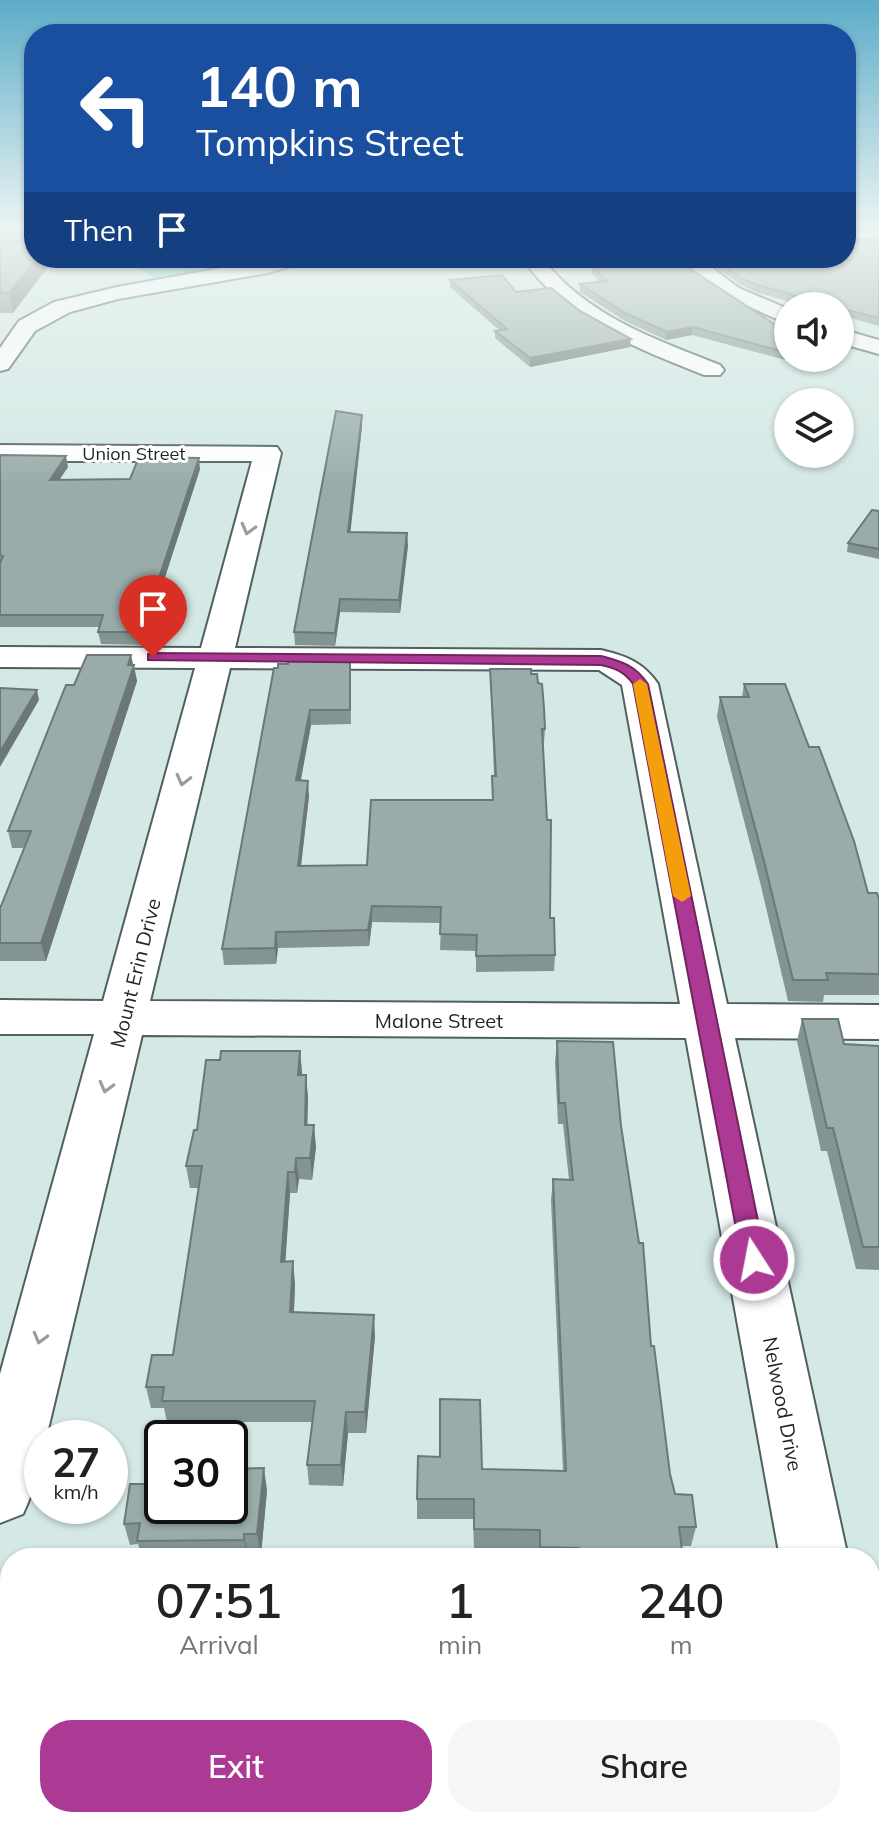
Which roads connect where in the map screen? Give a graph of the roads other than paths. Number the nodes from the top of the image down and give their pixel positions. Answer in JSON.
{"nodes":[{"id":1,"x":47,"y":315,"type":"edge"},
{"id":2,"x":596,"y":315,"type":"edge"},
{"id":3,"x":854,"y":340,"type":"edge"},
{"id":4,"x":879,"y":347,"type":"edge"},
{"id":5,"x":0,"y":364,"type":"edge"},
{"id":6,"x":712,"y":370,"type":"dead end"},
{"id":7,"x":0,"y":453,"type":"edge"},
{"id":8,"x":268,"y":453,"type":"joint"},
{"id":9,"x":0,"y":657,"type":"edge"},
{"id":10,"x":213,"y":657,"type":"junction"},
{"id":11,"x":0,"y":1017,"type":"edge"},
{"id":12,"x":124,"y":1017,"type":"junction"},
{"id":13,"x":706,"y":1022,"type":"junction"},
{"id":14,"x":879,"y":1022,"type":"edge"},
{"id":15,"x":0,"y":1492,"type":"edge"},
{"id":16,"x":812,"y":1548,"type":"edge"}],
"edges":[{"from":1,"to":5,"type":"street"},
{"from":2,"to":6,"type":"street"},
{"from":3,"to":4,"type":"street"},
{"from":7,"to":8,"type":"street","name":"Union Street"},
{"from":8,"to":10,"type":"street","name":"Mount Erin Drive","one_way":true},
{"from":9,"to":10,"type":"street"},
{"from":10,"to":12,"type":"street","name":"Mount Erin Drive","one_way":true},
{"from":10,"to":13,"type":"street","name":"Nelwood Drive"},
{"from":11,"to":12,"type":"street","name":"Malone Street"},
{"from":12,"to":13,"type":"street","name":"Malone Street"},
{"from":12,"to":15,"type":"street","name":"Mount Erin Drive","one_way":true},
{"from":13,"to":14,"type":"street","name":"Malone Street"},
{"from":13,"to":16,"type":"street","name":"Nelwood Drive"}]}
